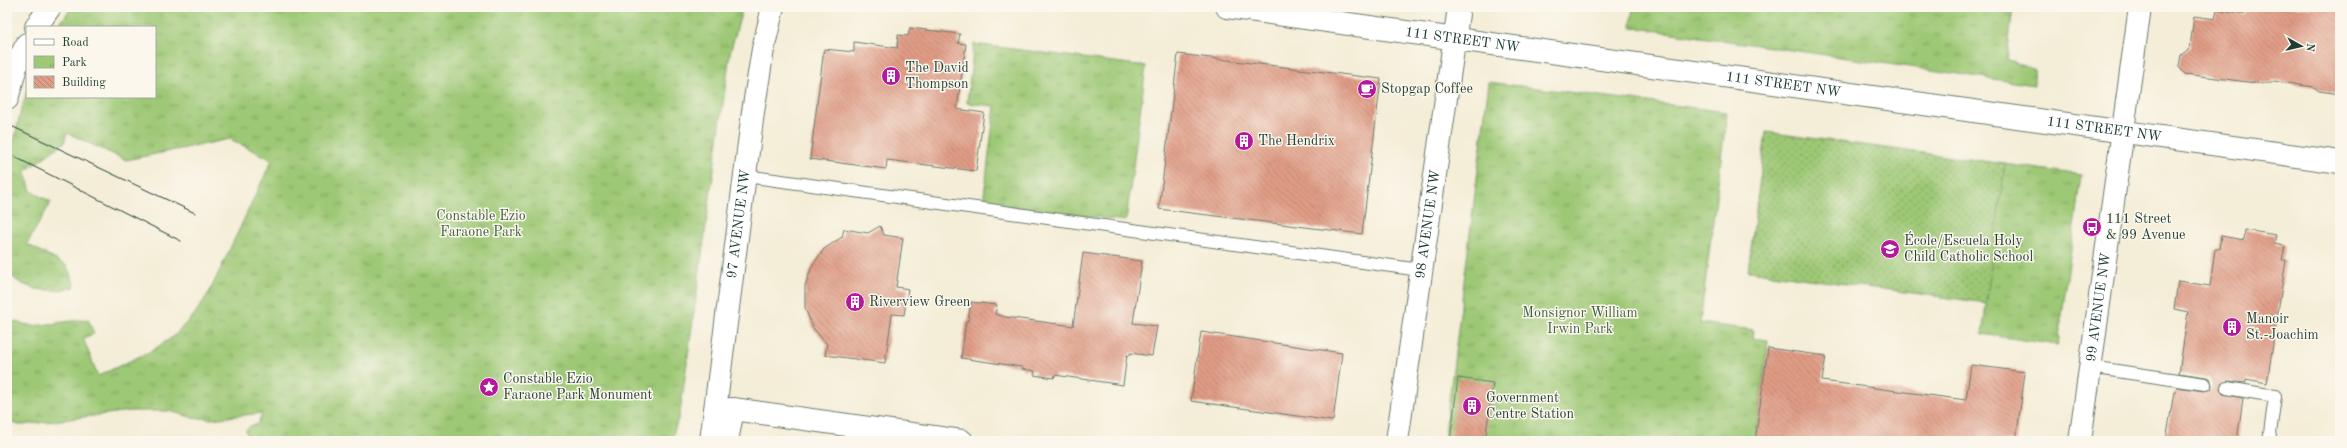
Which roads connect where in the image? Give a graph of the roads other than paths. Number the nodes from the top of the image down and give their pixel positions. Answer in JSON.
{"nodes":[{"id":1,"x":50,"y":7,"type":"edge"},
{"id":2,"x":773,"y":7,"type":"edge"},
{"id":3,"x":1227,"y":7,"type":"edge"},
{"id":4,"x":1458,"y":7,"type":"edge"},
{"id":5,"x":2140,"y":7,"type":"edge"},
{"id":6,"x":37,"y":26,"type":"edge"},
{"id":7,"x":1454,"y":37,"type":"junction"},
{"id":8,"x":26,"y":46,"type":"edge"},
{"id":9,"x":7,"y":99,"type":"edge"},
{"id":10,"x":2122,"y":133,"type":"junction"},
{"id":11,"x":2340,"y":162,"type":"edge"},
{"id":12,"x":746,"y":176,"type":"junction"},
{"id":13,"x":1420,"y":270,"type":"junction"},
{"id":14,"x":2090,"y":367,"type":"junction"},
{"id":15,"x":2205,"y":384,"type":"dead end"},
{"id":16,"x":2227,"y":388,"type":"dead end"},
{"id":17,"x":724,"y":409,"type":"junction"},
{"id":18,"x":711,"y":441,"type":"edge"},
{"id":19,"x":727,"y":441,"type":"edge"},
{"id":20,"x":962,"y":441,"type":"edge"},
{"id":21,"x":1397,"y":441,"type":"edge"},
{"id":22,"x":2080,"y":441,"type":"edge"},
{"id":23,"x":2269,"y":441,"type":"edge"}],
"edges":[{"from":1,"to":6,"type":"street"},
{"from":2,"to":12,"type":"street","name":"97 AVENUE NW"},
{"from":3,"to":7,"type":"street","name":"111 STREET NW"},
{"from":4,"to":7,"type":"street","name":"98 AVENUE NW"},
{"from":5,"to":10,"type":"street","name":"99 AVENUE NW"},
{"from":7,"to":10,"type":"street","name":"111 STREET NW"},
{"from":7,"to":13,"type":"street","name":"98 AVENUE NW"},
{"from":8,"to":9,"type":"street"},
{"from":10,"to":11,"type":"street","name":"111 STREET NW"},
{"from":10,"to":14,"type":"street","name":"99 AVENUE NW"},
{"from":12,"to":13,"type":"lane"},
{"from":12,"to":17,"type":"street","name":"97 AVENUE NW"},
{"from":13,"to":21,"type":"street","name":"98 AVENUE NW"},
{"from":14,"to":15,"type":"lane"},
{"from":14,"to":22,"type":"street","name":"99 AVENUE NW"},
{"from":16,"to":23,"type":"lane"},
{"from":17,"to":18,"type":"street","name":"97 AVENUE NW"},
{"from":17,"to":19,"type":"street","name":"97 AVENUE NW"},
{"from":17,"to":20,"type":"street"}]}
